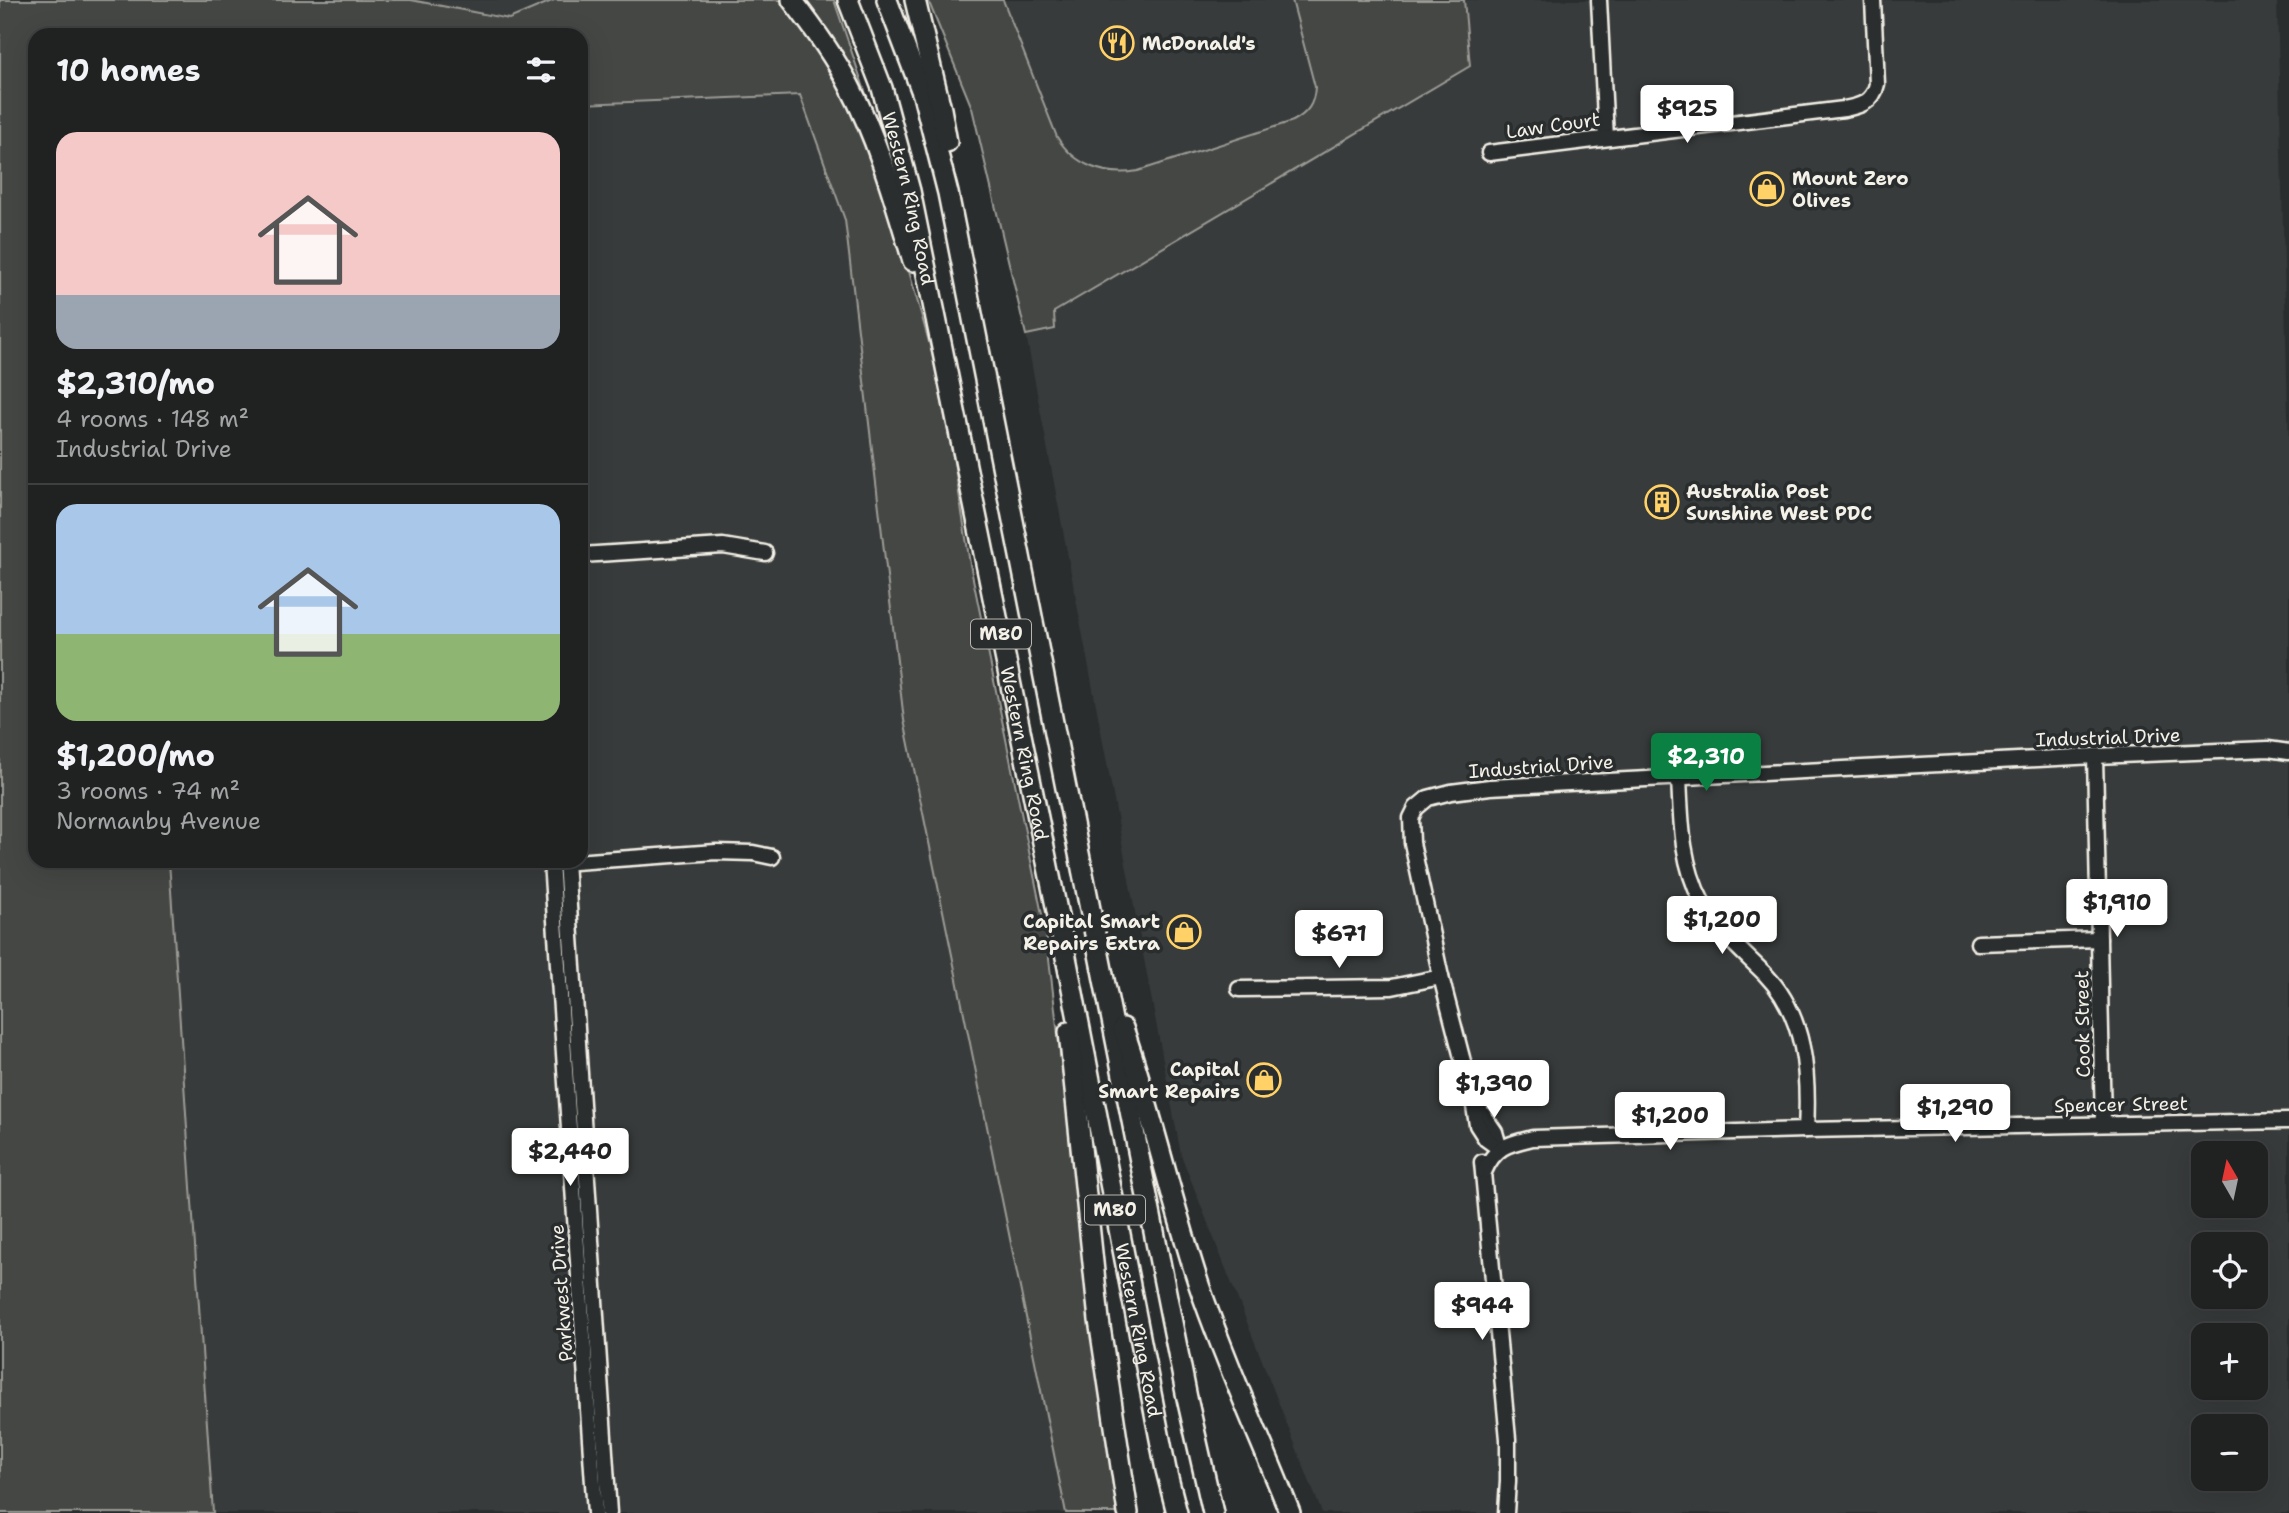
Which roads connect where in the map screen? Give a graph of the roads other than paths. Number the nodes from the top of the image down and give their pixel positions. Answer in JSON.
{"nodes":[{"id":1,"x":792,"y":0,"type":"edge"},
{"id":2,"x":848,"y":0,"type":"edge"},
{"id":3,"x":887,"y":0,"type":"edge"},
{"id":4,"x":915,"y":0,"type":"edge"},
{"id":5,"x":1599,"y":0,"type":"edge"},
{"id":6,"x":1873,"y":0,"type":"edge"},
{"id":7,"x":1606,"y":138,"type":"junction"},
{"id":8,"x":1489,"y":153,"type":"dead end"},
{"id":9,"x":945,"y":362,"type":"junction"},
{"id":10,"x":990,"y":402,"type":"junction"},
{"id":11,"x":765,"y":553,"type":"dead end"},
{"id":12,"x":588,"y":555,"type":"edge"},
{"id":13,"x":2289,"y":743,"type":"edge"},
{"id":14,"x":2268,"y":749,"type":"junction"},
{"id":15,"x":2289,"y":752,"type":"edge"},
{"id":16,"x":2095,"y":756,"type":"junction"},
{"id":17,"x":1679,"y":777,"type":"junction"},
{"id":18,"x":772,"y":858,"type":"dead end"},
{"id":19,"x":588,"y":861,"type":"edge"},
{"id":20,"x":551,"y":868,"type":"edge"},
{"id":21,"x":567,"y":868,"type":"edge"},
{"id":22,"x":1056,"y":906,"type":"junction"},
{"id":23,"x":2099,"y":939,"type":"junction"},
{"id":24,"x":1978,"y":943,"type":"dead end"},
{"id":25,"x":1100,"y":961,"type":"junction"},
{"id":26,"x":1441,"y":977,"type":"junction"},
{"id":27,"x":1239,"y":989,"type":"dead end"},
{"id":28,"x":2289,"y":1121,"type":"edge"},
{"id":29,"x":2103,"y":1124,"type":"junction"},
{"id":30,"x":1806,"y":1130,"type":"junction"},
{"id":31,"x":1496,"y":1144,"type":"junction"},
{"id":32,"x":595,"y":1408,"type":"junction"},
{"id":33,"x":1257,"y":1431,"type":"junction"},
{"id":34,"x":595,"y":1513,"type":"edge"},
{"id":35,"x":609,"y":1513,"type":"edge"},
{"id":36,"x":1128,"y":1513,"type":"edge"},
{"id":37,"x":1177,"y":1513,"type":"edge"},
{"id":38,"x":1213,"y":1513,"type":"edge"},
{"id":39,"x":1290,"y":1513,"type":"edge"},
{"id":40,"x":1298,"y":1513,"type":"edge"},
{"id":41,"x":1506,"y":1513,"type":"edge"}],
"edges":[{"from":1,"to":9,"type":"highway"},
{"from":2,"to":9,"type":"highway","name":"Western Ring Road","number":"M80"},
{"from":3,"to":10,"type":"highway","name":"Western Ring Road","number":"M80"},
{"from":4,"to":10,"type":"highway"},
{"from":5,"to":7,"type":"street"},
{"from":6,"to":7,"type":"street","name":"Law Court"},
{"from":7,"to":8,"type":"street","name":"Law Court"},
{"from":9,"to":22,"type":"highway","name":"Western Ring Road","number":"M80"},
{"from":10,"to":25,"type":"highway","name":"Western Ring Road","number":"M80"},
{"from":11,"to":12,"type":"street"},
{"from":13,"to":14,"type":"street","name":"Industrial Drive"},
{"from":14,"to":15,"type":"street","name":"Industrial Drive"},
{"from":14,"to":16,"type":"street","name":"Industrial Drive"},
{"from":16,"to":17,"type":"street","name":"Industrial Drive"},
{"from":16,"to":23,"type":"street","name":"Cook Street"},
{"from":17,"to":26,"type":"street","name":"Industrial Drive"},
{"from":17,"to":30,"type":"street"},
{"from":18,"to":19,"type":"street"},
{"from":20,"to":32,"type":"street","name":"Parkwest Drive"},
{"from":21,"to":32,"type":"street","name":"Parkwest Drive"},
{"from":22,"to":36,"type":"highway"},
{"from":22,"to":37,"type":"highway","name":"Western Ring Road","number":"M80"},
{"from":23,"to":24,"type":"street"},
{"from":23,"to":29,"type":"street","name":"Cook Street"},
{"from":25,"to":33,"type":"highway"},
{"from":25,"to":38,"type":"highway","name":"Western Ring Road","number":"M80"},
{"from":26,"to":27,"type":"street"},
{"from":26,"to":31,"type":"street","name":"Industrial Drive"},
{"from":28,"to":29,"type":"street","name":"Spencer Street"},
{"from":29,"to":30,"type":"street","name":"Spencer Street"},
{"from":30,"to":31,"type":"street","name":"Spencer Street"},
{"from":31,"to":41,"type":"street"},
{"from":32,"to":34,"type":"street","name":"Parkwest Drive"},
{"from":32,"to":35,"type":"street","name":"Parkwest Drive"},
{"from":33,"to":39,"type":"highway"},
{"from":33,"to":40,"type":"highway"}]}
